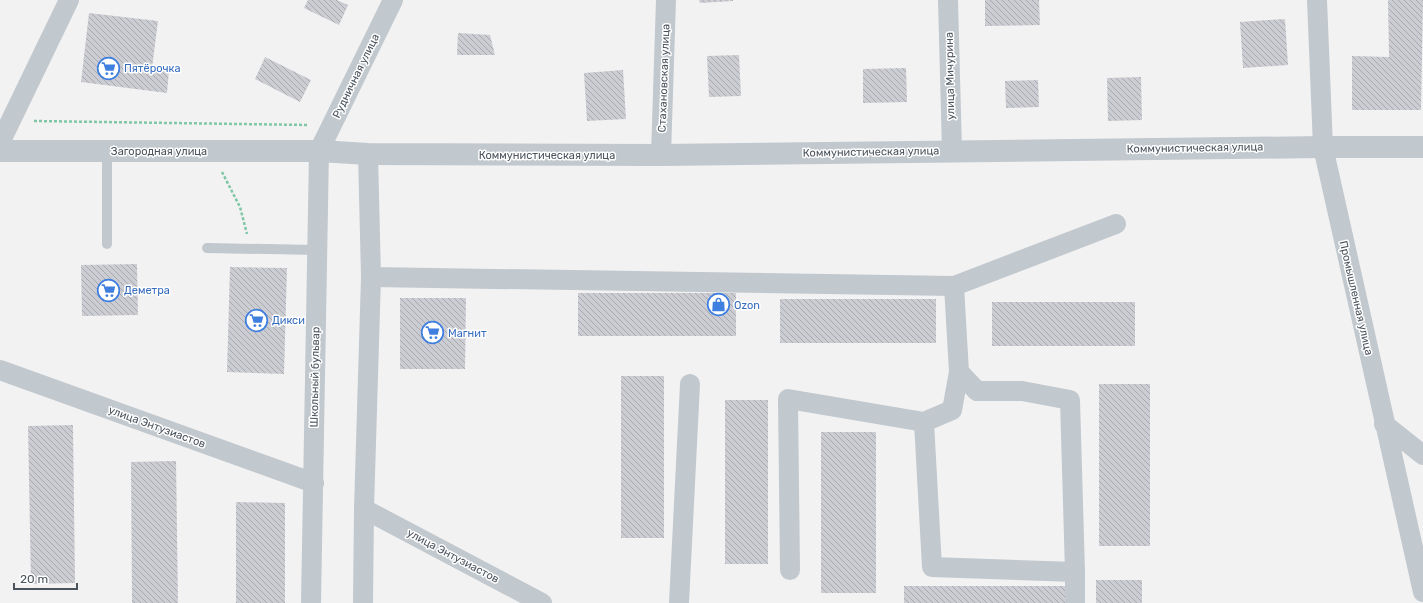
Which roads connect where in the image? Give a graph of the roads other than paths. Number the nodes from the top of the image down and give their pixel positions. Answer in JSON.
{"nodes":[{"id":1,"x":69,"y":0,"type":"edge"},
{"id":2,"x":393,"y":0,"type":"edge"},
{"id":3,"x":666,"y":0,"type":"edge"},
{"id":4,"x":948,"y":0,"type":"edge"},
{"id":5,"x":1318,"y":0,"type":"edge"},
{"id":6,"x":0,"y":143,"type":"edge"},
{"id":7,"x":1323,"y":147,"type":"junction"},
{"id":8,"x":1423,"y":147,"type":"edge"},
{"id":9,"x":0,"y":151,"type":"edge"},
{"id":10,"x":107,"y":151,"type":"junction"},
{"id":11,"x":319,"y":151,"type":"junction"},
{"id":12,"x":952,"y":151,"type":"junction"},
{"id":13,"x":368,"y":154,"type":"junction"},
{"id":14,"x":661,"y":155,"type":"junction"},
{"id":15,"x":1116,"y":224,"type":"dead end"},
{"id":16,"x":107,"y":244,"type":"dead end"},
{"id":17,"x":207,"y":248,"type":"dead end"},
{"id":18,"x":317,"y":250,"type":"junction"},
{"id":19,"x":371,"y":277,"type":"junction"},
{"id":20,"x":954,"y":286,"type":"junction"},
{"id":21,"x":0,"y":370,"type":"edge"},
{"id":22,"x":959,"y":372,"type":"junction"},
{"id":23,"x":690,"y":384,"type":"dead end"},
{"id":24,"x":924,"y":422,"type":"junction"},
{"id":25,"x":1384,"y":424,"type":"junction"},
{"id":26,"x":1423,"y":456,"type":"edge"},
{"id":27,"x":314,"y":484,"type":"junction"},
{"id":28,"x":364,"y":509,"type":"junction"},
{"id":29,"x":790,"y":570,"type":"dead end"},
{"id":30,"x":1075,"y":572,"type":"junction"},
{"id":31,"x":1423,"y":592,"type":"edge"},
{"id":32,"x":311,"y":603,"type":"edge"},
{"id":33,"x":363,"y":603,"type":"edge"},
{"id":34,"x":542,"y":603,"type":"edge"},
{"id":35,"x":679,"y":603,"type":"edge"},
{"id":36,"x":1075,"y":603,"type":"edge"}],
"edges":[{"from":1,"to":6,"type":"street"},
{"from":2,"to":11,"type":"street","name":"Рудничная улица"},
{"from":3,"to":14,"type":"street","name":"Стахановская улица"},
{"from":4,"to":12,"type":"street","name":"улица Мичурина"},
{"from":5,"to":7,"type":"street","name":"Промышленная улица"},
{"from":7,"to":8,"type":"street","name":"Коммунистическая улица"},
{"from":7,"to":12,"type":"street","name":"Коммунистическая улица"},
{"from":7,"to":25,"type":"street","name":"Промышленная улица"},
{"from":9,"to":10,"type":"street","name":"Загородная улица"},
{"from":10,"to":11,"type":"street","name":"Загородная улица"},
{"from":10,"to":16,"type":"lane"},
{"from":11,"to":13,"type":"street","name":"Коммунистическая улица"},
{"from":11,"to":18,"type":"street","name":"Школьный бульвар"},
{"from":12,"to":14,"type":"street","name":"Коммунистическая улица"},
{"from":13,"to":14,"type":"street","name":"Коммунистическая улица"},
{"from":13,"to":19,"type":"street"},
{"from":15,"to":20,"type":"street"},
{"from":17,"to":18,"type":"lane"},
{"from":18,"to":27,"type":"street","name":"Школьный бульвар"},
{"from":19,"to":20,"type":"street"},
{"from":19,"to":28,"type":"street"},
{"from":20,"to":22,"type":"street"},
{"from":21,"to":27,"type":"street","name":"улица Энтузиастов"},
{"from":22,"to":24,"type":"street"},
{"from":22,"to":30,"type":"street"},
{"from":23,"to":35,"type":"street"},
{"from":24,"to":29,"type":"street"},
{"from":24,"to":30,"type":"street"},
{"from":25,"to":26,"type":"street"},
{"from":25,"to":31,"type":"street","name":"Промышленная улица"},
{"from":27,"to":32,"type":"street","name":"Школьный бульвар"},
{"from":28,"to":33,"type":"street"},
{"from":28,"to":34,"type":"street","name":"улица Энтузиастов"},
{"from":30,"to":36,"type":"street"}]}
